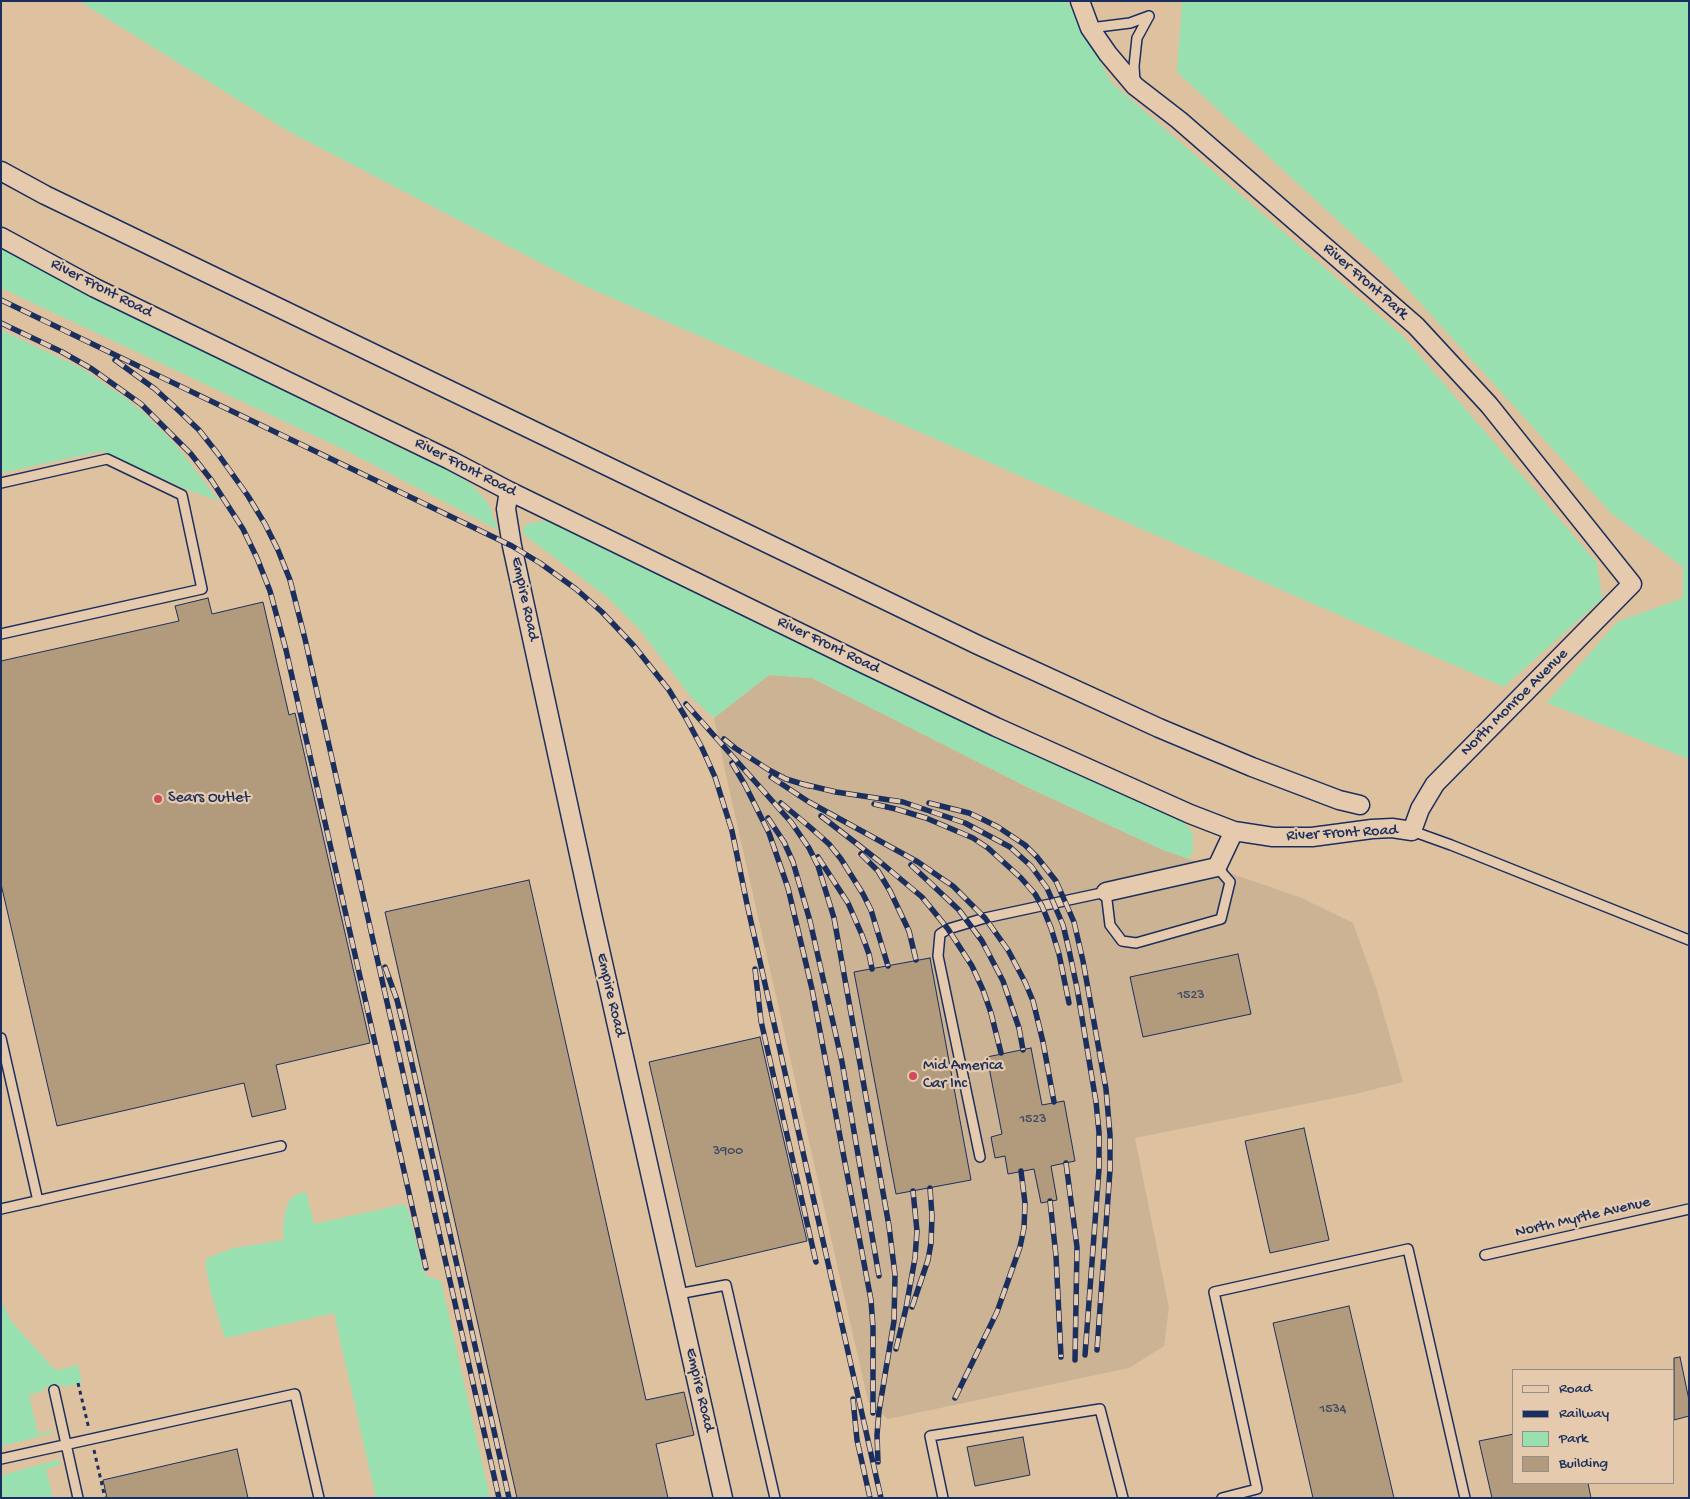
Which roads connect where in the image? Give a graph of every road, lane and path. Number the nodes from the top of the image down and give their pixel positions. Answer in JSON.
{"nodes":[{"id":1,"x":1080,"y":1,"type":"edge"},
{"id":2,"x":1090,"y":28,"type":"junction"},
{"id":3,"x":1135,"y":86,"type":"junction"},
{"id":4,"x":1,"y":171,"type":"edge"},
{"id":5,"x":1,"y":237,"type":"edge"},
{"id":6,"x":1,"y":483,"type":"edge"},
{"id":7,"x":509,"y":491,"type":"junction"},
{"id":8,"x":1632,"y":584,"type":"joint"},
{"id":9,"x":1,"y":634,"type":"edge"},
{"id":10,"x":1360,"y":805,"type":"dead end"},
{"id":11,"x":1234,"y":831,"type":"junction"},
{"id":12,"x":1412,"y":832,"type":"junction"},
{"id":13,"x":1217,"y":867,"type":"junction"},
{"id":14,"x":1106,"y":892,"type":"junction"},
{"id":15,"x":1689,"y":940,"type":"edge"},
{"id":16,"x":1,"y":1038,"type":"edge"},
{"id":17,"x":281,"y":1146,"type":"dead end"},
{"id":18,"x":980,"y":1157,"type":"dead end"},
{"id":19,"x":38,"y":1201,"type":"junction"},
{"id":20,"x":1,"y":1209,"type":"edge"},
{"id":21,"x":1689,"y":1209,"type":"edge"},
{"id":22,"x":1485,"y":1256,"type":"dead end"},
{"id":23,"x":678,"y":1294,"type":"junction"},
{"id":24,"x":54,"y":1390,"type":"dead end"},
{"id":25,"x":66,"y":1444,"type":"junction"},
{"id":26,"x":1,"y":1459,"type":"edge"},
{"id":27,"x":78,"y":1498,"type":"edge"},
{"id":28,"x":319,"y":1498,"type":"edge"},
{"id":29,"x":723,"y":1498,"type":"edge"},
{"id":30,"x":775,"y":1498,"type":"edge"},
{"id":31,"x":943,"y":1498,"type":"edge"},
{"id":32,"x":1123,"y":1498,"type":"edge"},
{"id":33,"x":1222,"y":1498,"type":"edge"},
{"id":34,"x":1465,"y":1498,"type":"edge"}],
"edges":[{"from":1,"to":2,"type":"street","name":"River Front Park"},
{"from":2,"to":3,"type":"street","name":"River Front Park"},
{"from":2,"to":3,"type":"lane"},
{"from":3,"to":8,"type":"street","name":"River Front Park"},
{"from":4,"to":10,"type":"street","name":"River Front Road"},
{"from":5,"to":7,"type":"street","name":"River Front Road"},
{"from":6,"to":9,"type":"lane"},
{"from":7,"to":11,"type":"street","name":"River Front Road"},
{"from":7,"to":23,"type":"street","name":"Empire Road"},
{"from":8,"to":12,"type":"street","name":"North Monroe Avenue"},
{"from":11,"to":12,"type":"street","name":"River Front Road"},
{"from":11,"to":13,"type":"street"},
{"from":12,"to":15,"type":"lane","name":"River Front Road"},
{"from":13,"to":14,"type":"street"},
{"from":13,"to":14,"type":"lane"},
{"from":14,"to":18,"type":"lane"},
{"from":16,"to":19,"type":"lane"},
{"from":17,"to":19,"type":"lane"},
{"from":19,"to":20,"type":"lane"},
{"from":21,"to":22,"type":"lane","name":"North Myrtle Avenue"},
{"from":23,"to":29,"type":"street","name":"Empire Road"},
{"from":23,"to":30,"type":"lane"},
{"from":24,"to":25,"type":"lane"},
{"from":25,"to":26,"type":"lane"},
{"from":25,"to":27,"type":"lane"},
{"from":25,"to":28,"type":"lane"},
{"from":31,"to":32,"type":"lane"},
{"from":33,"to":34,"type":"lane"}]}
